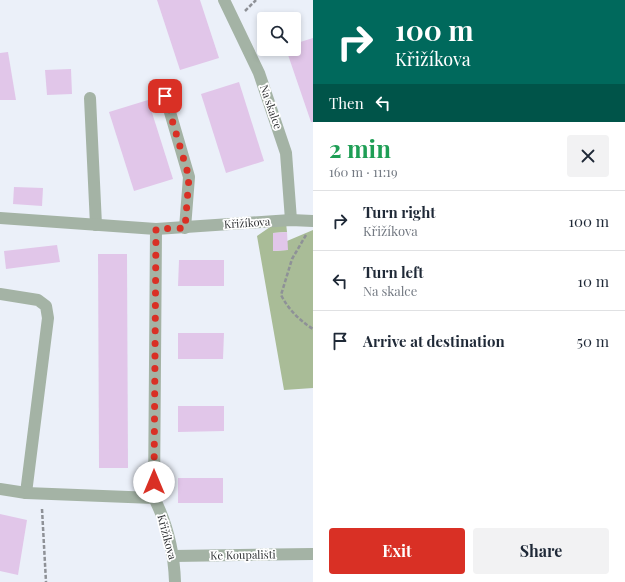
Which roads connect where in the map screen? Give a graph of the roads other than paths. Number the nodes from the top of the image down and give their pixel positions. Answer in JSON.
{"nodes":[{"id":1,"x":224,"y":0,"type":"edge"},
{"id":2,"x":165,"y":96,"type":"dead end"},
{"id":3,"x":90,"y":98,"type":"dead end"},
{"id":4,"x":0,"y":218,"type":"edge"},
{"id":5,"x":290,"y":220,"type":"junction"},
{"id":6,"x":311,"y":221,"type":"edge"},
{"id":7,"x":96,"y":225,"type":"junction"},
{"id":8,"x":185,"y":228,"type":"junction"},
{"id":9,"x":156,"y":229,"type":"junction"},
{"id":10,"x":0,"y":294,"type":"edge"},
{"id":11,"x":0,"y":489,"type":"edge"},
{"id":12,"x":26,"y":493,"type":"junction"},
{"id":13,"x":154,"y":498,"type":"junction"},
{"id":14,"x":313,"y":554,"type":"edge"},
{"id":15,"x":174,"y":556,"type":"junction"},
{"id":16,"x":175,"y":582,"type":"edge"}],
"edges":[{"from":1,"to":5,"type":"street","name":"Na skalce"},
{"from":2,"to":8,"type":"street"},
{"from":3,"to":7,"type":"street"},
{"from":4,"to":7,"type":"street","name":"Křižíkova"},
{"from":5,"to":6,"type":"street","name":"Křižíkova"},
{"from":5,"to":8,"type":"street","name":"Křižíkova"},
{"from":7,"to":9,"type":"street","name":"Křižíkova"},
{"from":8,"to":9,"type":"street","name":"Křižíkova"},
{"from":9,"to":13,"type":"street","name":"Křižíkova"},
{"from":10,"to":12,"type":"street"},
{"from":11,"to":12,"type":"street"},
{"from":12,"to":13,"type":"street"},
{"from":13,"to":15,"type":"street","name":"Křižíkova"},
{"from":14,"to":15,"type":"street","name":"Ke Koupališti"},
{"from":15,"to":16,"type":"street","name":"Křižíkova"}]}
